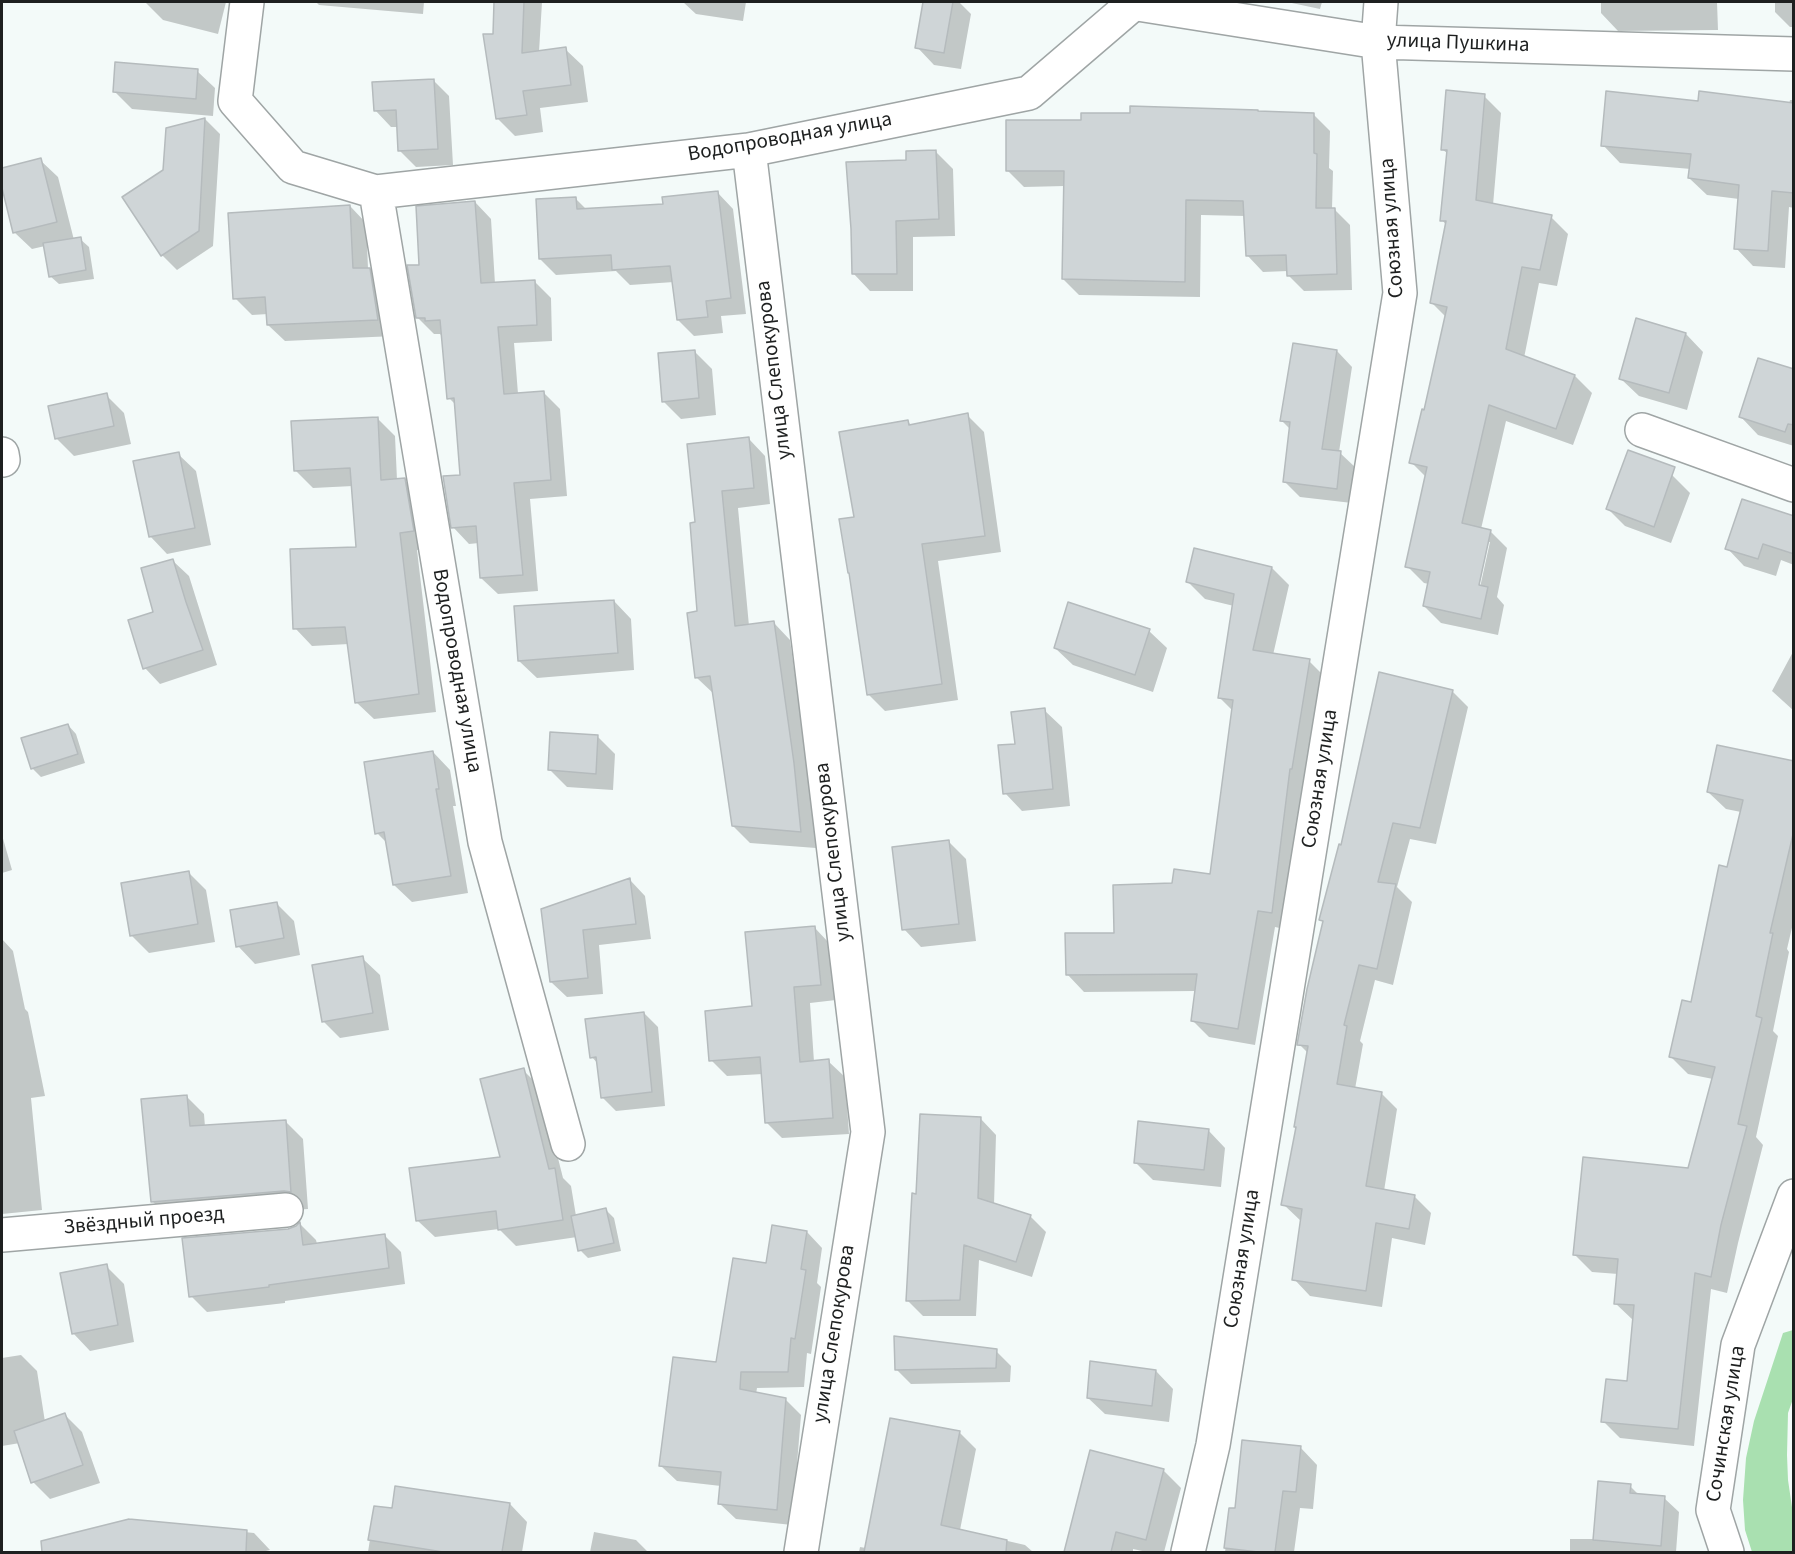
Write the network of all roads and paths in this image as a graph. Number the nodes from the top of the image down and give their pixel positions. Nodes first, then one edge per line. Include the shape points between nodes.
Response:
1 (247, 2) edge
2 (1129, 2) edge
3 (1381, 2) edge
4 (1378, 42) junction
5 (1794, 54) edge
6 (749, 150) junction
7 (376, 192) junction
8 (1642, 430) dead end
9 (1794, 484) edge
10 (568, 1144) dead end
11 (1794, 1196) edge
12 (286, 1210) dead end
13 (2, 1235) edge
14 (801, 1552) edge
15 (1188, 1552) edge
16 (1727, 1552) edge

1 - 7 street, Водопроводная улица via 235,101 293,167
2 - 4 street, улица Пушкина
2 - 6 street, Водопроводная улица via 1029,93
3 - 4 street, Союзная улица
4 - 5 street, улица Пушкина
4 - 15 street, Союзная улица via 1400,293 1213,1445
6 - 7 street, Водопроводная улица
6 - 14 street, улица Слепокурова via 868,1132
7 - 10 street, Водопроводная улица via 485,842
8 - 9 street
11 - 16 street, Сочинская улица via 1738,1345 1713,1510
12 - 13 street, Звёздный проезд

